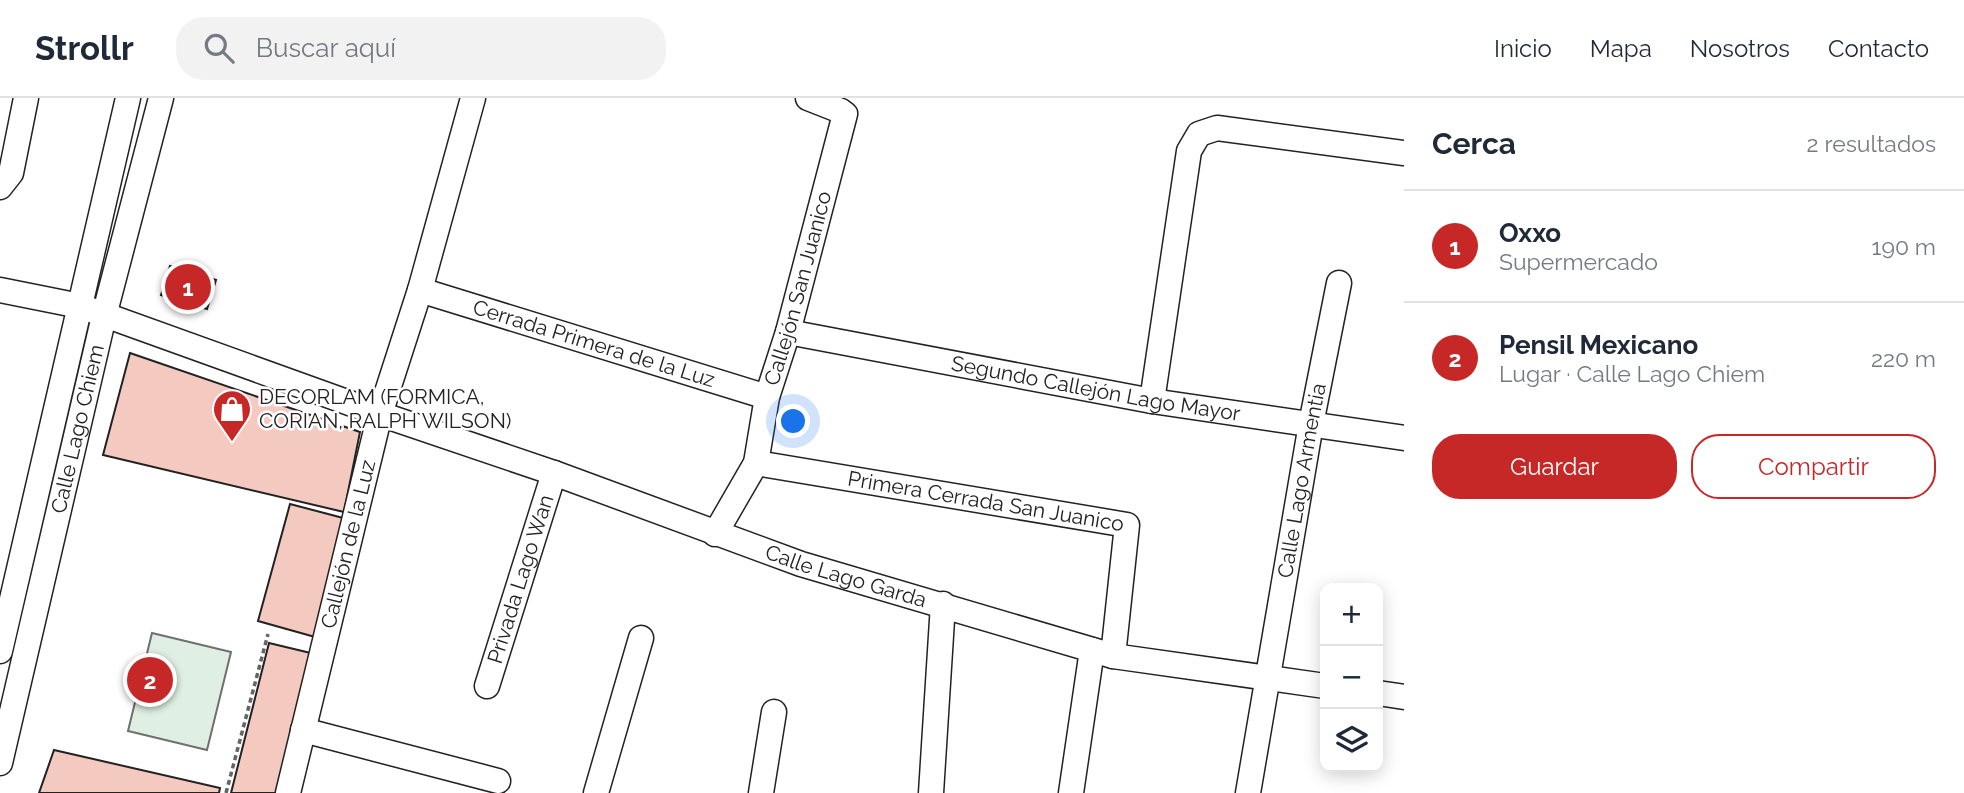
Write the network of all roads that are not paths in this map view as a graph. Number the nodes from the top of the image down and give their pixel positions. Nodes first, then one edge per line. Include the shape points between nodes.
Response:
1 (26, 98) edge
2 (128, 98) edge
3 (161, 98) edge
4 (473, 98) edge
5 (808, 98) edge
6 (1404, 153) edge
7 (0, 187) edge
8 (1339, 283) dead end
9 (0, 290) edge
10 (421, 290) junction
11 (80, 306) junction
12 (104, 316) junction
13 (788, 332) junction
14 (767, 397) junction
15 (1152, 401) junction
16 (380, 414) junction
17 (1311, 424) junction
18 (1404, 438) edge
19 (756, 463) junction
20 (554, 473) junction
21 (715, 534) junction
22 (943, 604) junction
23 (641, 638) dead end
24 (0, 651) edge
25 (1103, 653) junction
26 (1266, 678) junction
27 (1320, 685) edge
28 (487, 686) dead end
29 (1383, 694) edge
30 (1404, 697) edge
31 (774, 712) dead end
32 (303, 730) junction
33 (0, 763) edge
34 (498, 781) dead end
35 (288, 793) edge
36 (596, 793) edge
37 (761, 793) edge
38 (930, 793) edge
39 (1071, 793) edge
40 (1248, 793) edge

1 - 7 street via 11,173
2 - 11 street, Calle Lago Chiem
3 - 12 street, Calle Lago Chiem
4 - 10 street, Callejón de la Luz
5 - 13 street, Callejón San Juanico via 845,114
6 - 15 street via 1217,128 1199,134 1189,151
8 - 17 street, Calle Lago Armentia
9 - 11 street, Calle Lago Garda
10 - 14 street, Cerrada Primera de la Luz
10 - 16 street, Callejón de la Luz
11 - 12 street, Calle Lago Garda
11 - 24 street, Calle Lago Chiem
12 - 16 street, Calle Lago Garda
12 - 33 street, Calle Lago Chiem
13 - 14 street, Callejón San Juanico
13 - 15 street, Segundo Callejón Lago Mayor
14 - 19 street, Callejón San Juanico
15 - 17 street, Segundo Callejón Lago Mayor
16 - 20 street, Calle Lago Garda
16 - 32 street, Callejón de la Luz
17 - 18 street, Segundo Callejón Lago Mayor
17 - 26 street, Calle Lago Armentia
19 - 21 street, Callejón San Juanico
19 - 25 street, Primera Cerrada San Juanico via 1127,525
20 - 21 street, Calle Lago Garda
20 - 28 street, Privada Lago Wan
21 - 22 street, Calle Lago Garda via 800,564
22 - 25 street, Calle Lago Garda
22 - 38 street
23 - 36 street
25 - 26 street, Calle Lago Garda
25 - 39 street
26 - 27 street, Calle Lago Garda
26 - 40 street, Calle Lago Armentia
29 - 30 street
31 - 37 street
32 - 34 street
32 - 35 street, Callejón de la Luz

